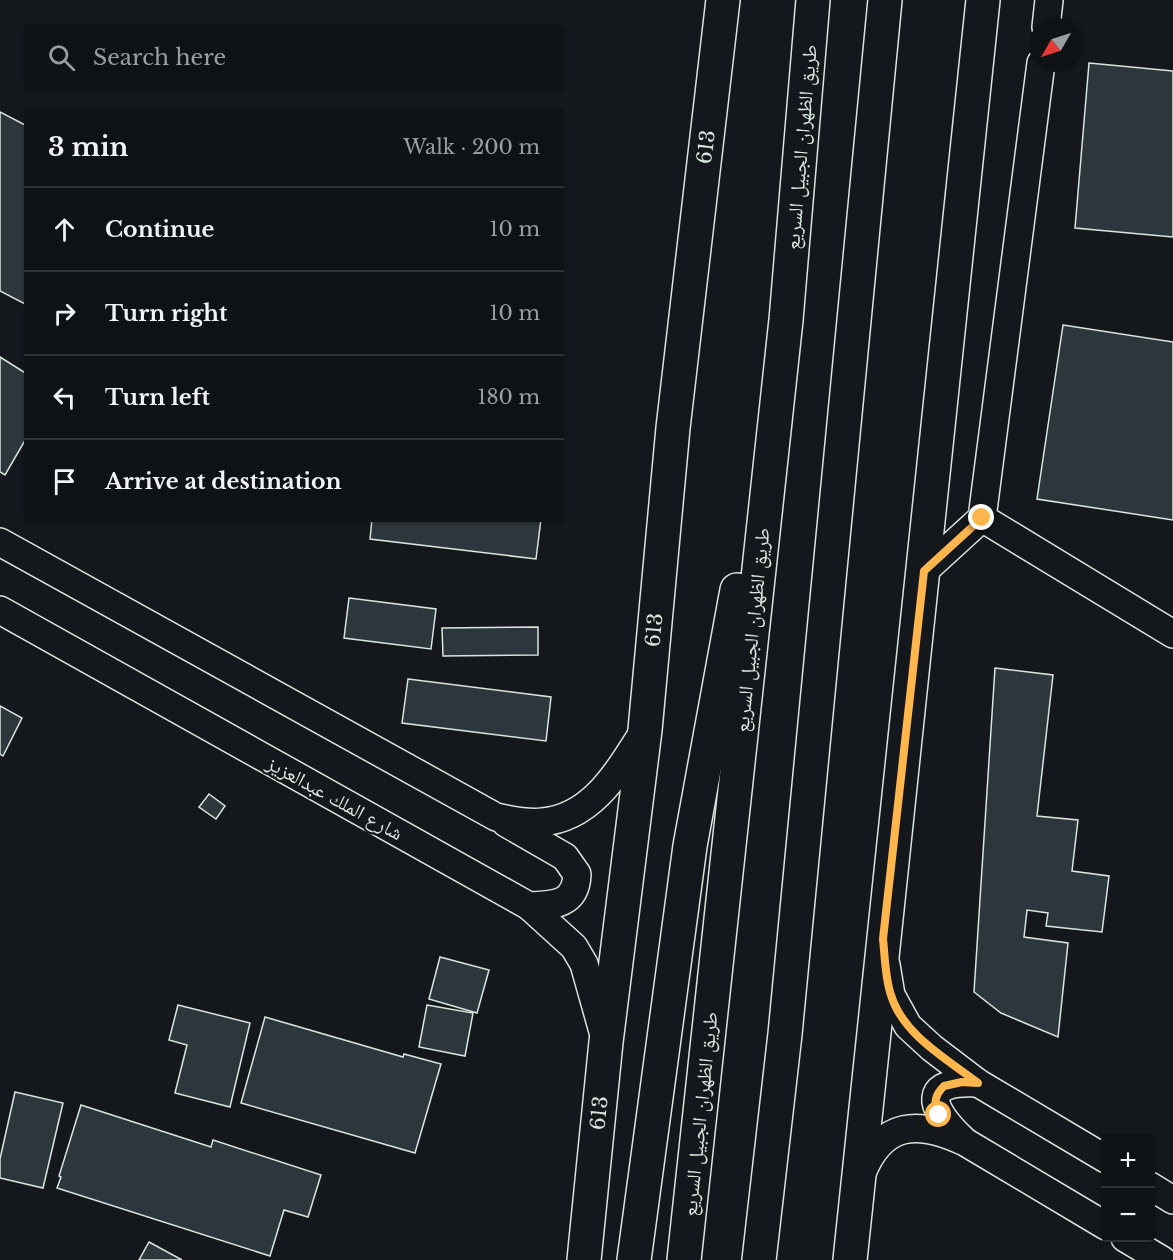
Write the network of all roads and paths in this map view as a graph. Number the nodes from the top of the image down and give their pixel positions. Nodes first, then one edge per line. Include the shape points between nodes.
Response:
1 (723, 0) edge
2 (813, 0) edge
3 (885, 0) edge
4 (983, 0) edge
5 (1050, 0) edge
6 (1047, 18) edge
7 (1040, 72) edge
8 (786, 320) junction
9 (982, 518) junction
10 (0, 542) edge
11 (924, 571) junction
12 (0, 610) edge
13 (1173, 634) edge
14 (645, 730) junction
15 (496, 817) junction
16 (529, 906) junction
17 (883, 939) junction
18 (606, 1042) junction
19 (978, 1083) junction
20 (965, 1142) junction
21 (1101, 1156) edge
22 (857, 1185) junction
23 (1153, 1188) edge
24 (1173, 1200) edge
25 (1101, 1223) edge
26 (1132, 1242) edge
27 (584, 1260) edge
28 (634, 1260) edge
29 (684, 1260) edge
30 (759, 1260) edge
31 (850, 1260) edge
32 (1162, 1260) edge

1 - 14 main road, 613 via 673,428
2 - 8 main road, طريق الظهران الجبيل السريع
3 - 30 main road via 786,1023
4 - 11 main road
5 - 6 street
7 - 9 street
8 - 28 main road via 690,846
8 - 29 main road, طريق الظهران الجبيل السريع
9 - 11 street
9 - 13 street
10 - 15 street
11 - 17 main road
12 - 16 street, شارع الملك عبدالعزيز
14 - 15 street via 616,774 580,810 541,823
14 - 18 main road, 613
15 - 16 street via 565,857 577,874 574,893 567,900 555,905
16 - 18 street, شارع الملك عبدالعزيز via 574,947 584,964
17 - 19 street via 891,996 908,1026
17 - 22 main road
18 - 27 main road, 613
19 - 20 street via 953,1083 939,1091 935,1099 944,1122
19 - 21 street
20 - 22 street via 941,1130 899,1131 881,1139 870,1153
20 - 25 street
22 - 31 main road
23 - 24 street
26 - 32 street

